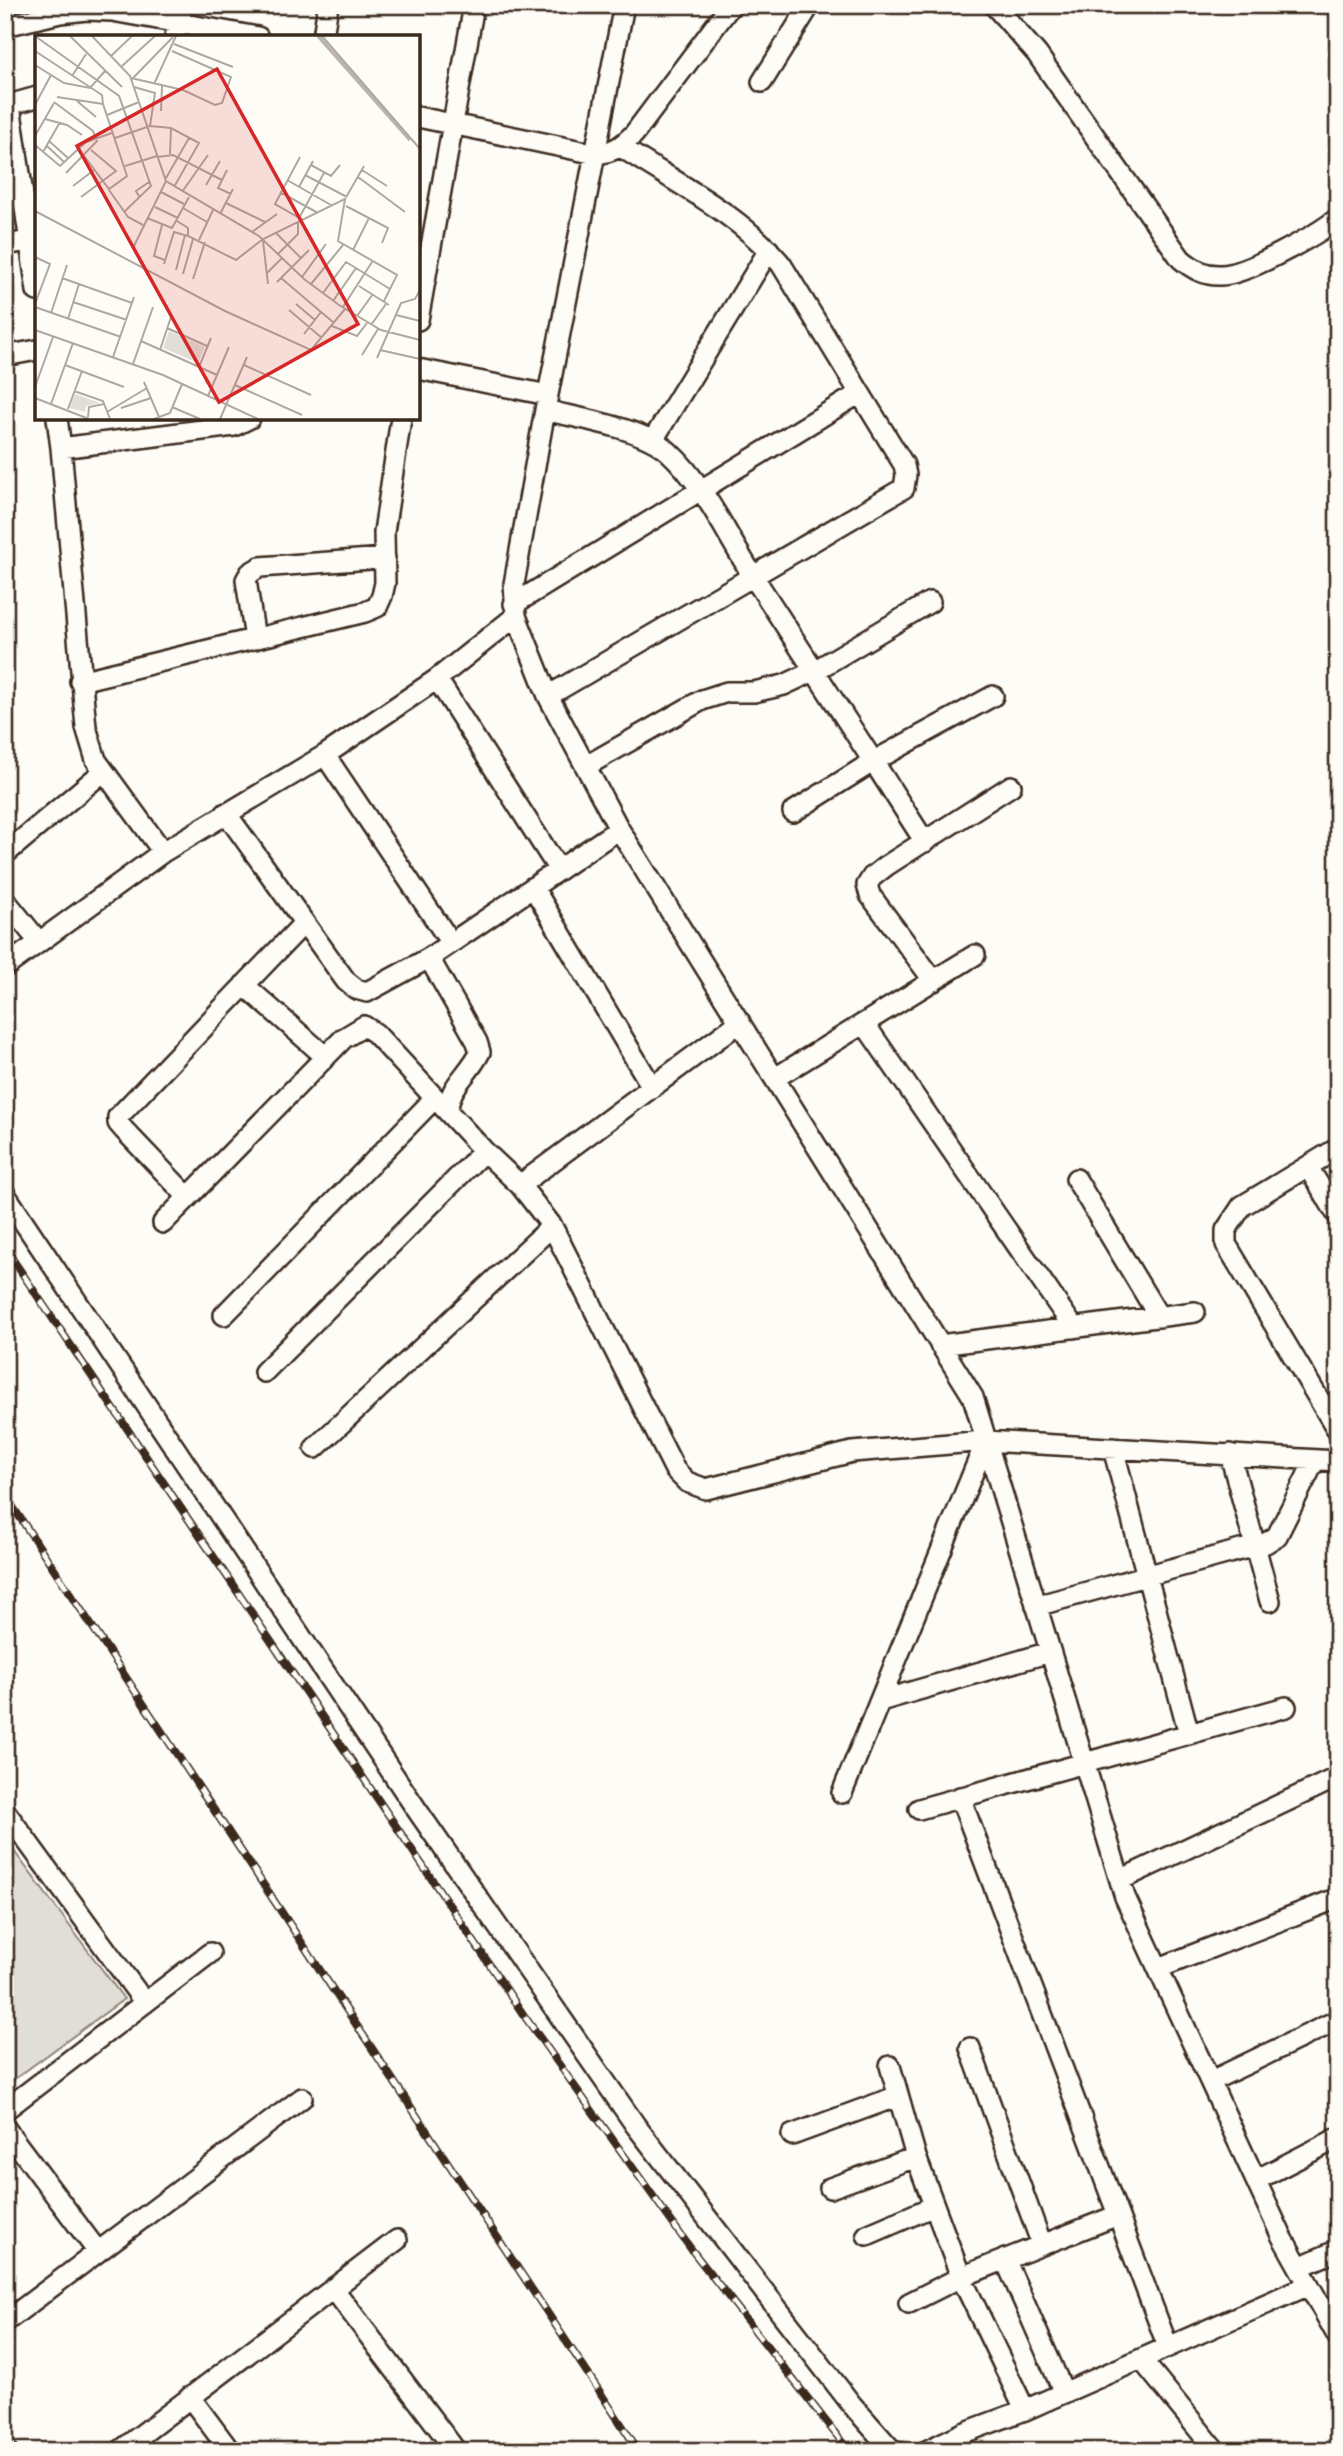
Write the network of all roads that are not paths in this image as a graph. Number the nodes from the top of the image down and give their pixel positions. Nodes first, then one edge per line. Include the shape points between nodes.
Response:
1 (328, 5) edge
2 (474, 5) edge
3 (624, 5) edge
4 (731, 5) edge
5 (810, 5) edge
6 (994, 5) edge
7 (179, 21) edge
8 (5, 26) edge
9 (248, 35) edge
10 (323, 35) edge
11 (762, 82) dead end
12 (35, 98) edge
13 (8, 105) edge
14 (420, 117) edge
15 (453, 123) junction
16 (621, 147) junction
17 (596, 154) junction
18 (1338, 218) edge
19 (29, 241) junction
20 (5, 245) edge
21 (769, 250) junction
22 (35, 278) edge
23 (420, 309) edge
24 (35, 351) edge
25 (5, 356) edge
26 (420, 370) edge
27 (860, 393) junction
28 (546, 403) junction
29 (57, 420) edge
30 (246, 420) edge
31 (401, 420) edge
32 (653, 440) junction
33 (61, 448) junction
34 (700, 490) junction
35 (384, 558) junction
36 (754, 578) junction
37 (930, 602) dead end
38 (515, 610) junction
39 (255, 639) junction
40 (816, 670) junction
41 (437, 680) junction
42 (80, 681) junction
43 (548, 696) junction
44 (993, 696) dead end
45 (326, 755) junction
46 (874, 761) junction
47 (586, 766) junction
48 (104, 771) junction
49 (1011, 786) dead end
50 (793, 812) dead end
51 (226, 814) junction
52 (619, 829) junction
53 (925, 842) junction
54 (163, 852) junction
55 (5, 853) edge
56 (559, 870) junction
57 (533, 887) junction
58 (5, 900) edge
59 (304, 923) junction
60 (39, 942) junction
61 (452, 943) junction
62 (975, 955) dead end
63 (429, 958) junction
64 (5, 967) edge
65 (934, 981) junction
66 (244, 985) junction
67 (740, 1022) junction
68 (864, 1023) junction
69 (326, 1057) junction
70 (775, 1078) junction
71 (652, 1087) junction
72 (441, 1105) junction
73 (1338, 1149) edge
74 (484, 1151) junction
75 (1308, 1167) junction
76 (1076, 1179) dead end
77 (520, 1185) junction
78 (5, 1194) edge
79 (188, 1197) junction
80 (1338, 1216) edge
81 (163, 1223) dead end
82 (552, 1226) junction
83 (1195, 1312) dead end
84 (224, 1315) dead end
85 (1159, 1317) junction
86 (1074, 1328) junction
87 (940, 1345) junction
88 (264, 1372) dead end
89 (1338, 1431) edge
90 (986, 1440) junction
91 (315, 1448) dead end
92 (1113, 1448) junction
93 (1230, 1454) junction
94 (1315, 1460) junction
95 (1338, 1461) edge
96 (1256, 1546) junction
97 (1147, 1576) junction
98 (1270, 1601) dead end
99 (1037, 1606) junction
100 (1050, 1652) junction
101 (880, 1701) junction
102 (1286, 1707) dead end
103 (1189, 1734) junction
104 (1084, 1762) junction
105 (1338, 1777) edge
106 (842, 1793) dead end
107 (960, 1797) junction
108 (919, 1809) dead end
109 (5, 1811) edge
110 (1120, 1880) junction
111 (1338, 1898) edge
112 (210, 1953) dead end
113 (1159, 1968) junction
114 (145, 2003) junction
115 (1338, 2020) edge
116 (970, 2048) dead end
117 (890, 2066) dead end
118 (1211, 2081) junction
119 (898, 2096) junction
120 (302, 2098) dead end
121 (5, 2110) edge
122 (5, 2128) edge
123 (792, 2135) dead end
124 (1338, 2138) edge
125 (916, 2157) junction
126 (1256, 2180) junction
127 (830, 2188) dead end
128 (934, 2206) junction
129 (1118, 2215) junction
130 (867, 2235) dead end
131 (397, 2240) dead end
132 (1042, 2245) junction
133 (1338, 2250) edge
134 (98, 2252) junction
135 (1005, 2259) junction
136 (1299, 2267) junction
137 (961, 2277) junction
138 (1309, 2285) junction
139 (334, 2288) junction
140 (909, 2303) dead end
141 (5, 2322) edge
142 (1338, 2337) edge
143 (1168, 2347) junction
144 (1141, 2359) junction
145 (1064, 2393) junction
146 (190, 2397) junction
147 (1024, 2410) junction
148 (1209, 2449) edge
149 (120, 2451) edge
150 (230, 2451) edge
151 (456, 2451) edge
152 (897, 2451) edge
153 (926, 2451) edge

1 - 10 street
2 - 15 street
3 - 17 street
4 - 16 street
5 - 11 street
6 - 18 street via 1037,54 1190,267 1205,274 1239,271 1313,236
7 - 8 street via 87,10
7 - 9 street
12 - 13 street
13 - 19 street
14 - 15 street
15 - 17 street
15 - 23 street
16 - 17 street
16 - 21 street via 739,223
17 - 28 street
19 - 20 street
19 - 22 street
21 - 27 street
21 - 32 street
24 - 25 street
26 - 28 street
27 - 34 street
27 - 36 street via 904,465 904,488
28 - 32 street
28 - 38 street via 514,584
29 - 33 street
30 - 33 street via 234,426
31 - 35 street
32 - 34 street via 670,452
33 - 42 street
34 - 36 street
34 - 38 street
35 - 39 street via 385,583 377,607
35 - 39 street via 260,567 250,573 246,580
36 - 40 street
36 - 43 street
37 - 40 street
38 - 41 street
38 - 43 street
39 - 42 street
40 - 46 street
40 - 47 street via 769,690 727,692 702,700
41 - 45 street
41 - 56 street
42 - 48 street via 86,727
43 - 47 street
44 - 46 street
45 - 51 street
45 - 61 street
46 - 50 street
46 - 53 street
47 - 52 street
48 - 54 street
48 - 55 street
49 - 53 street
51 - 54 street
51 - 59 street
52 - 56 street
52 - 67 street
53 - 65 street via 867,885
54 - 60 street
56 - 57 street
57 - 61 street
57 - 71 street
58 - 60 street
59 - 63 street via 356,989 367,992
59 - 66 street
60 - 64 street
61 - 63 street
62 - 65 street
63 - 72 street via 480,1052
65 - 68 street
66 - 69 street
66 - 79 street via 118,1117 118,1124
67 - 70 street
67 - 71 street
68 - 70 street
68 - 86 street
69 - 72 street via 364,1026 376,1033
69 - 79 street
70 - 87 street
71 - 77 street
72 - 74 street
72 - 84 street
73 - 75 street
74 - 77 street
74 - 88 street
75 - 80 street
75 - 89 street via 1242,1206 1226,1230 1226,1244
76 - 85 street
77 - 82 street
78 - 152 street via 417,1810 636,2126 852,2405
79 - 81 street
82 - 90 street via 675,1470 687,1482 706,1489 852,1452
82 - 91 street
83 - 85 street
85 - 86 street
86 - 87 street
87 - 90 street via 973,1397
90 - 92 street
90 - 99 street
90 - 101 street
92 - 93 street
92 - 97 street
93 - 94 street
93 - 96 street
94 - 95 street
94 - 96 street via 1277,1536
96 - 97 street
96 - 98 street
97 - 99 street
97 - 103 street
99 - 100 street
100 - 101 street
100 - 104 street
101 - 106 street
102 - 103 street
103 - 104 street
104 - 107 street
104 - 110 street
105 - 110 street
107 - 108 street
107 - 129 street
109 - 114 street
110 - 113 street
111 - 113 street
112 - 114 street
113 - 118 street
114 - 121 street
115 - 118 street
116 - 132 street
117 - 119 street
118 - 126 street
119 - 123 street
119 - 125 street
120 - 134 street
122 - 134 street
124 - 126 street
125 - 127 street
125 - 128 street
126 - 136 street
128 - 130 street
128 - 137 street
129 - 132 street
129 - 143 street
131 - 139 street
132 - 135 street
133 - 136 street
134 - 141 street
135 - 137 street
135 - 145 street
136 - 138 street
137 - 140 street
137 - 147 street
138 - 142 street
138 - 143 street
139 - 146 street
139 - 151 street
143 - 144 street
144 - 145 street
144 - 148 street
145 - 147 street
146 - 149 street
146 - 150 street
147 - 153 street

